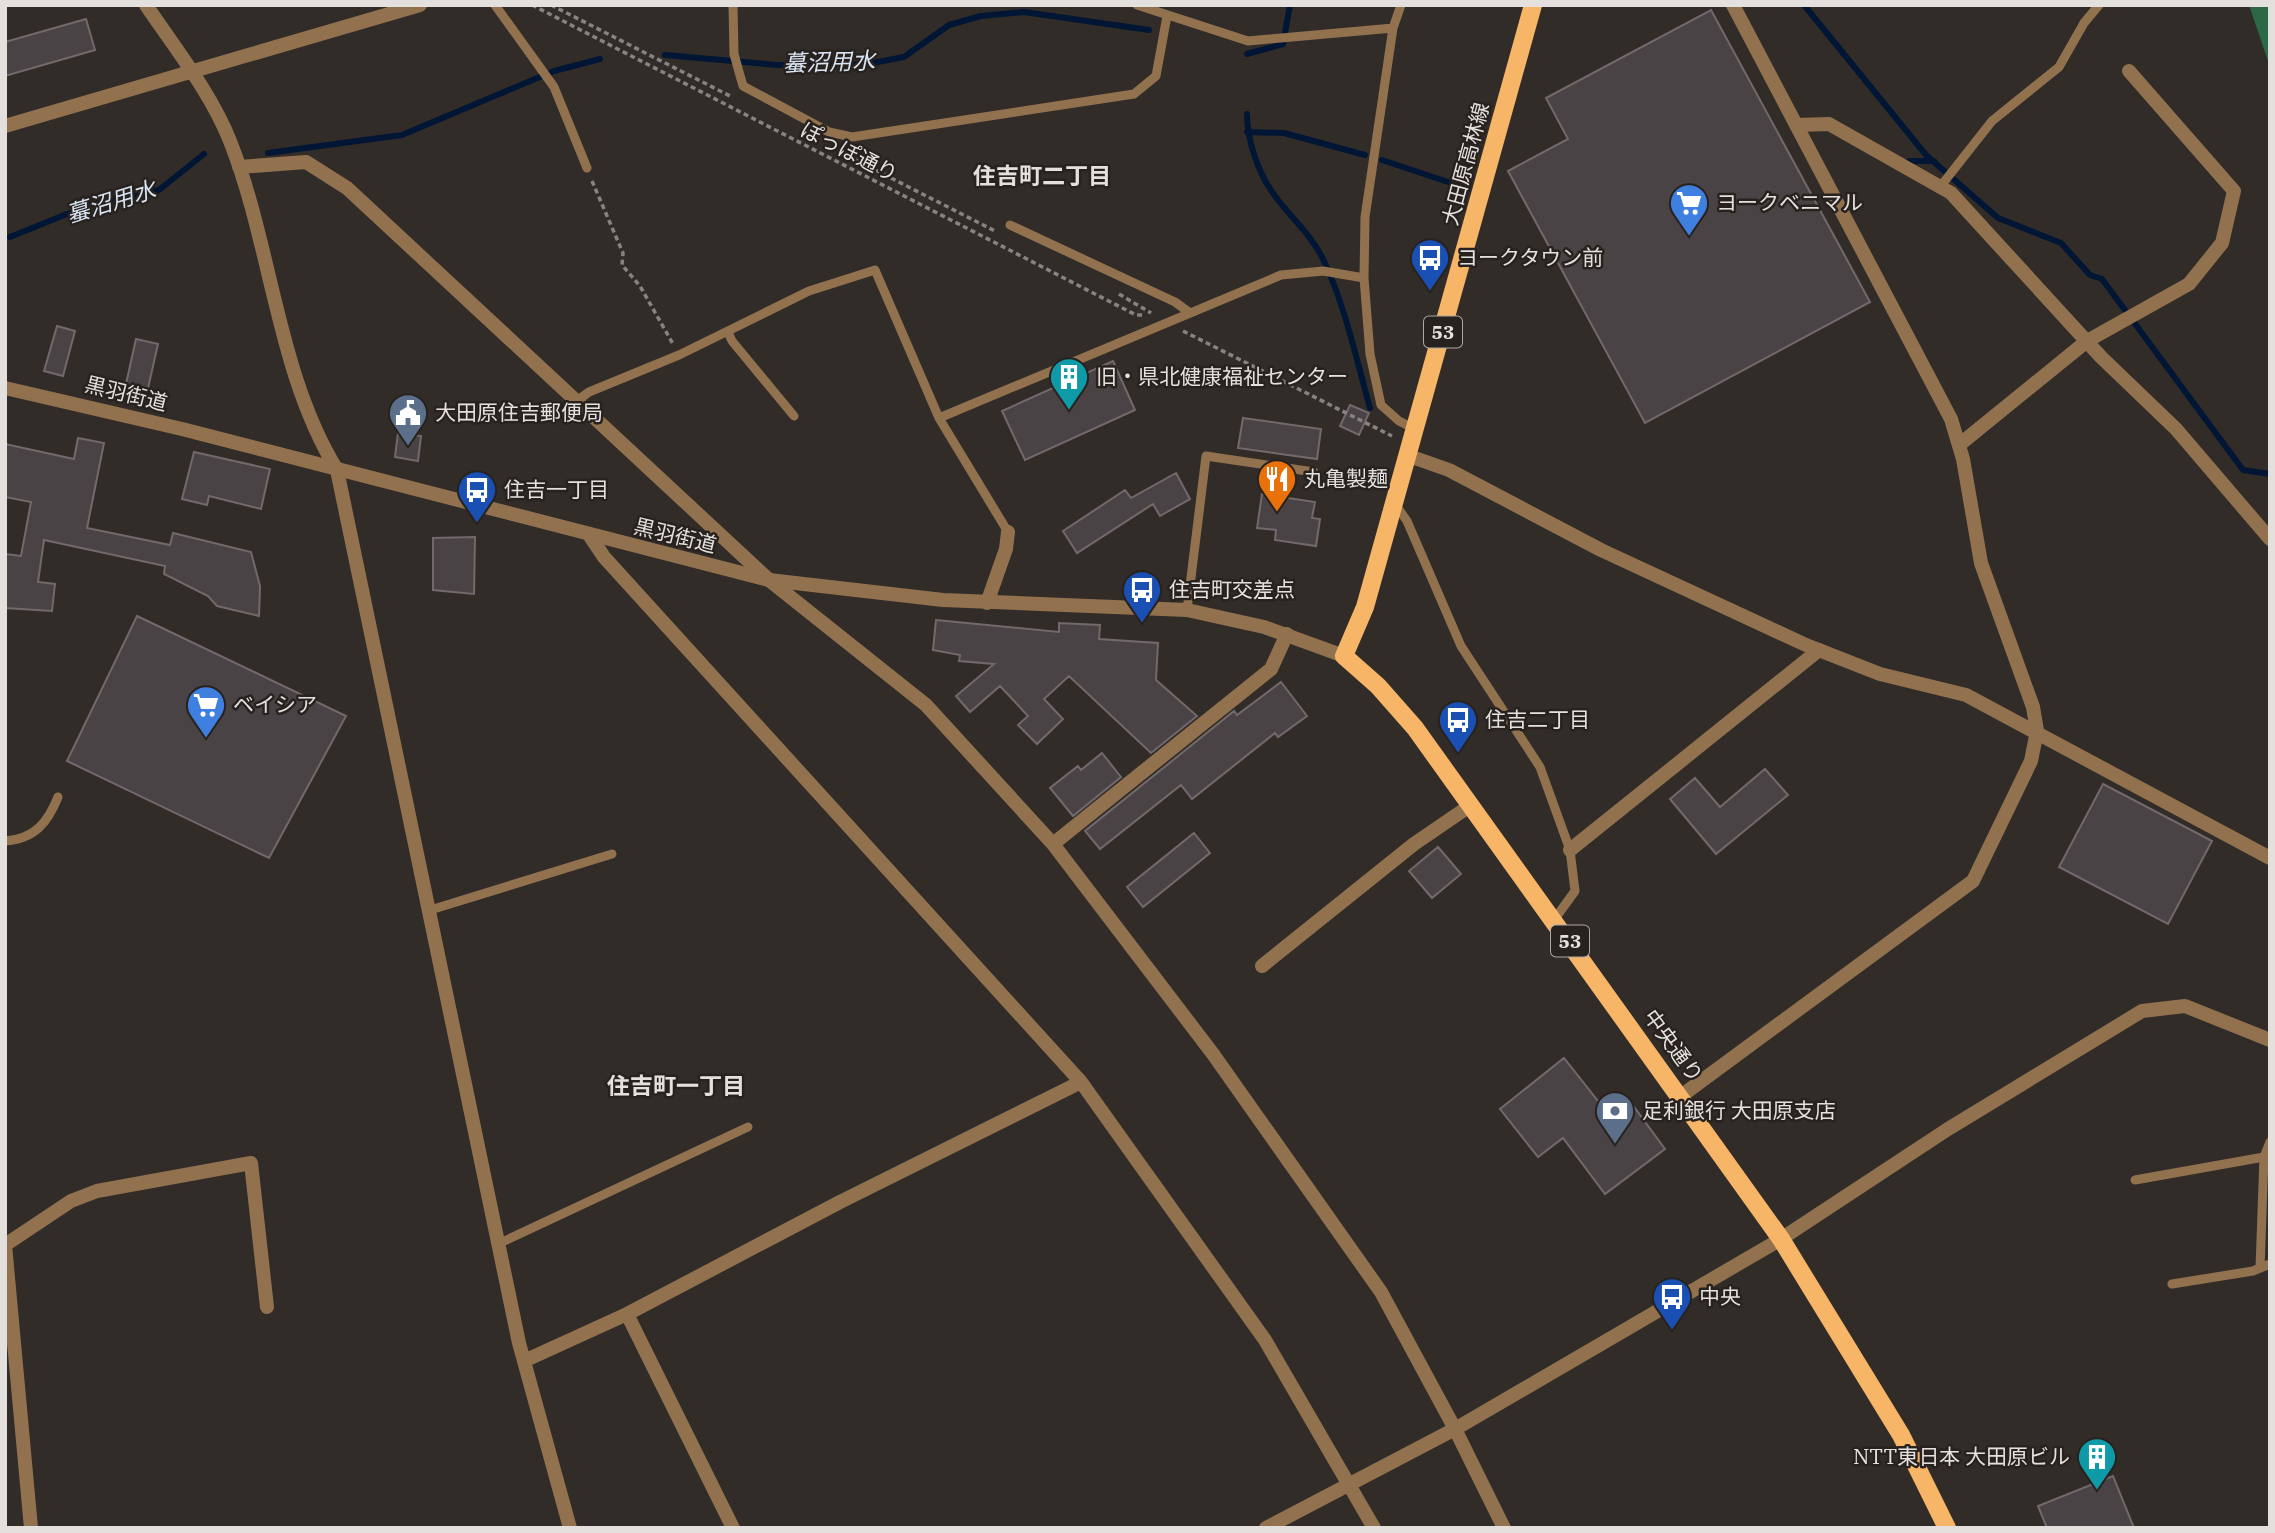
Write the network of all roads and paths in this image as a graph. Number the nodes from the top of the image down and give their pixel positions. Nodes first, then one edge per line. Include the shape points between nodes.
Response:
1 (146, 5) edge
2 (420, 5) edge
3 (495, 5) edge
4 (531, 5) edge
5 (551, 5) edge
6 (733, 5) edge
7 (1136, 5) edge
8 (1401, 5) edge
9 (1533, 5) edge
10 (1733, 5) edge
11 (2099, 5) edge
12 (1167, 16) junction
13 (1393, 28) junction
14 (191, 71) junction
15 (2129, 71) dead end
16 (734, 98) dead end
17 (1797, 125) junction
18 (5, 126) edge
19 (832, 148) dead end
20 (239, 167) junction
21 (587, 168) joint
22 (1940, 187) junction
23 (1010, 225) dead end
24 (1004, 235) dead end
25 (1364, 278) junction
26 (1115, 293) dead end
27 (1190, 313) junction
28 (1180, 330) dead end
29 (728, 332) junction
30 (2087, 341) junction
31 (679, 355) junction
32 (5, 388) edge
33 (578, 400) junction
34 (794, 416) dead end
35 (939, 418) junction
36 (1416, 429) junction
37 (1395, 438) dead end
38 (1959, 445) junction
39 (1409, 456) junction
40 (337, 470) junction
41 (1314, 472) dead end
42 (1395, 503) junction
43 (1008, 533) joint
44 (590, 536) junction
45 (2270, 540) edge
46 (769, 580) junction
47 (988, 603) junction
48 (1187, 610) junction
49 (1287, 634) junction
50 (1819, 650) junction
51 (1344, 656) junction
52 (2037, 731) junction
53 (58, 797) dead end
54 (1471, 805) junction
55 (5, 841) edge
56 (1053, 844) junction
57 (1570, 850) junction
58 (612, 854) dead end
59 (2270, 858) edge
60 (427, 911) junction
61 (1554, 920) junction
62 (1262, 966) dead end
63 (2270, 1040) edge
64 (1081, 1082) junction
65 (1681, 1096) junction
66 (748, 1127) dead end
67 (2270, 1142) edge
68 (2264, 1157) junction
69 (2135, 1180) dead end
70 (1781, 1239) junction
71 (498, 1244) junction
72 (5, 1245) edge
73 (2270, 1264) edge
74 (2260, 1268) junction
75 (2172, 1284) dead end
76 (267, 1307) dead end
77 (627, 1314) junction
78 (524, 1361) junction
79 (1455, 1429) junction
80 (1350, 1485) junction
81 (31, 1528) edge
82 (569, 1528) edge
83 (733, 1528) edge
84 (1266, 1528) edge
85 (1374, 1528) edge
86 (1504, 1528) edge
87 (1947, 1528) edge

1 - 14 street
2 - 14 street
3 - 21 lane via 554,87
4 - 26 path, ぽっぽ通り via 1136,315 1156,317
5 - 16 path
6 - 12 lane via 734,54 743,86 829,132 852,137 1135,94 1156,76
7 - 12 lane
8 - 13 lane
9 - 36 main road, 大田原高林線 / 53
10 - 17 street
11 - 22 lane via 2059,67 1992,121
12 - 13 lane via 1248,41
13 - 25 lane via 1365,217
14 - 18 street
14 - 20 street via 229,139
15 - 30 street via 2234,191 2222,243 2189,284
17 - 22 street via 1829,124
17 - 38 street via 1951,419
19 - 24 path
20 - 33 street via 306,162 347,188
20 - 40 street via 308,416
21 - 31 path via 623,253 622,265 640,286
22 - 30 street via 2003,247
23 - 27 lane
25 - 27 lane via 1323,271 1281,275
25 - 36 lane via 1370,354 1381,405
27 - 35 lane
28 - 37 path
29 - 31 lane
29 - 34 lane
29 - 35 lane via 809,291 875,270
30 - 38 street
30 - 45 street via 2176,429
31 - 33 lane
32 - 40 street, 黒羽街道
33 - 46 street
35 - 43 lane
36 - 39 main road, 大田原高林線 / 53
38 - 52 street via 1981,563 2033,707
39 - 42 main road, 大田原高林線 / 53
39 - 50 street via 1449,470 1601,550
40 - 44 street, 黒羽街道
40 - 60 street
41 - 48 lane via 1206,456
42 - 51 main road, 大田原高林線 / 53 via 1363,614
42 - 57 lane via 1461,646 1540,767
43 - 47 street
44 - 46 street, 黒羽街道
44 - 64 street via 604,557
46 - 47 street, 黒羽街道
46 - 56 street via 926,705
47 - 48 street, 黒羽街道
48 - 49 street, 黒羽街道
49 - 51 street, 黒羽街道
49 - 56 street via 1271,669
50 - 52 street via 1880,674 1966,695
50 - 57 street
51 - 54 main road, 中央通り / 53 via 1415,728
52 - 59 street
52 - 65 street via 2031,761 1973,881
53 - 55 lane via 48,820 36,832
54 - 61 main road, 中央通り / 53
54 - 62 street via 1414,844
56 - 79 street via 1213,1054 1381,1292
57 - 61 lane via 1575,891
58 - 60 lane
60 - 71 street
61 - 65 main road, 中央通り / 53
63 - 70 street via 2185,1006 2142,1011 1948,1129
64 - 77 street
64 - 80 street via 1265,1340
65 - 70 main road, 中央通り / 53
66 - 71 lane
67 - 68 lane
68 - 69 lane
68 - 74 lane
70 - 79 street
70 - 87 main road, 中央通り / 53 via 1901,1435
71 - 78 street
72 - 76 street via 71,1201 97,1191 251,1163
72 - 81 street
73 - 74 lane
74 - 75 lane
77 - 78 street
77 - 83 street
78 - 82 street
79 - 80 street
79 - 86 street
80 - 84 street
80 - 85 street

